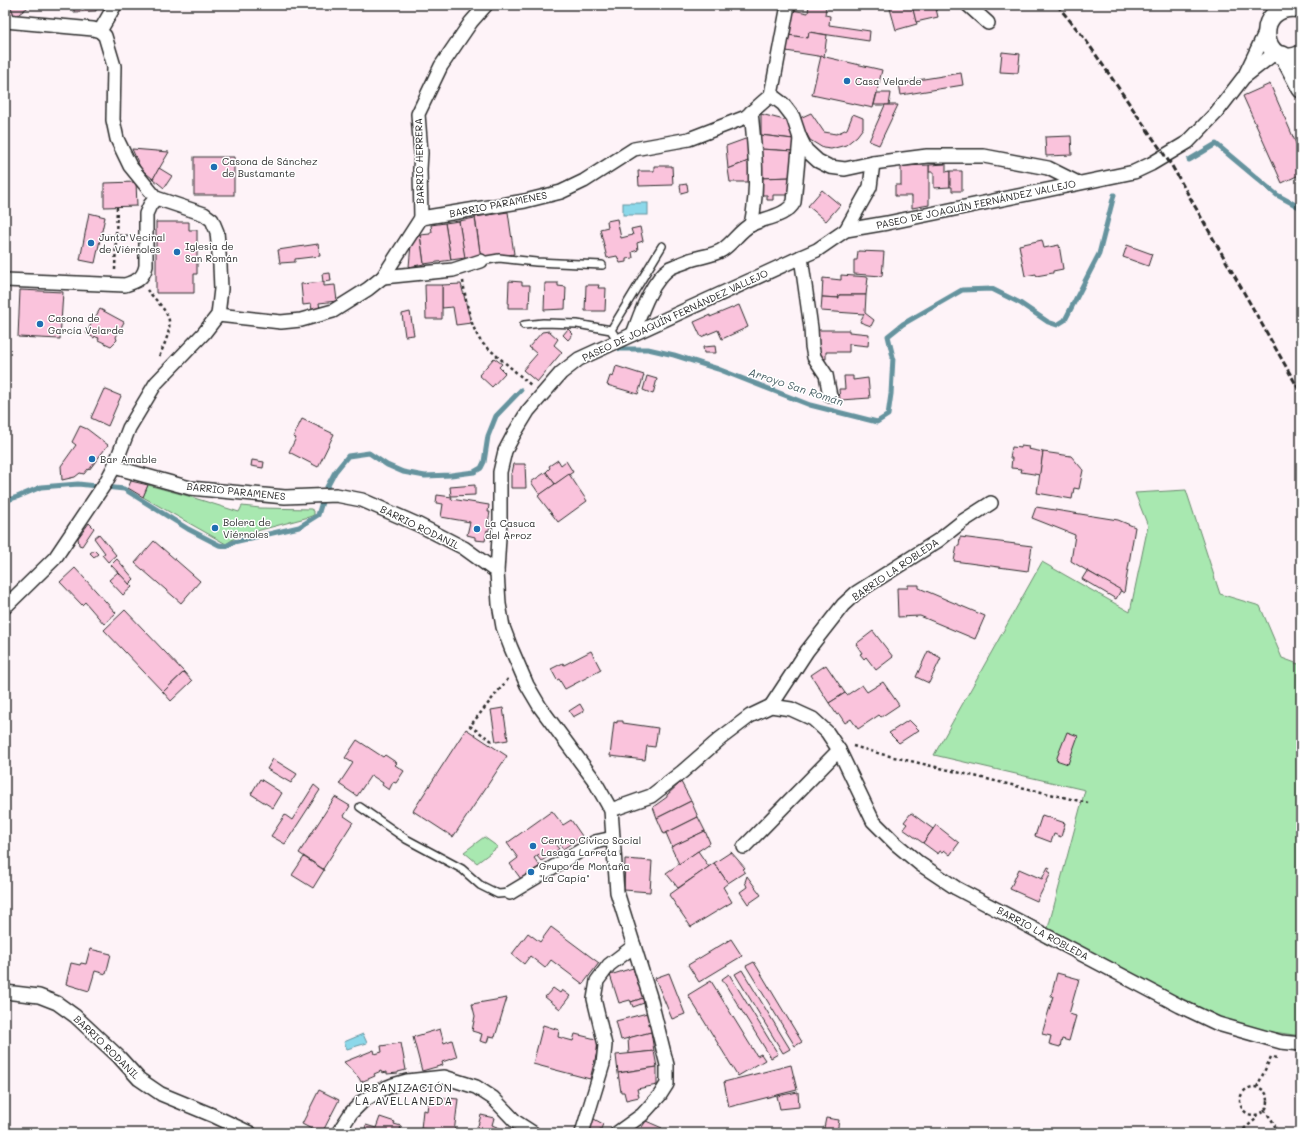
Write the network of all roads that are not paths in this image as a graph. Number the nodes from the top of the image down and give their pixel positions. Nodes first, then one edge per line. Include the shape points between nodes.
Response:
1 (115, 5) edge
2 (486, 5) edge
3 (788, 5) edge
4 (968, 5) edge
5 (1295, 7) edge
6 (1266, 19) edge
7 (5, 21) edge
8 (988, 23) dead end
9 (100, 31) junction
10 (1280, 53) junction
11 (1301, 54) edge
12 (1243, 78) junction
13 (1301, 89) edge
14 (770, 95) junction
15 (751, 112) junction
16 (800, 138) junction
17 (873, 163) junction
18 (1078, 183) junction
19 (156, 198) junction
20 (421, 218) junction
21 (751, 225) junction
22 (846, 230) junction
23 (662, 246) dead end
24 (801, 257) junction
25 (481, 261) joint
26 (602, 265) dead end
27 (383, 277) junction
28 (5, 280) edge
29 (218, 315) junction
30 (524, 325) dead end
31 (633, 334) junction
32 (615, 335) junction
33 (830, 396) dead end
34 (114, 467) junction
35 (336, 495) joint
36 (991, 504) dead end
37 (497, 572) junction
38 (5, 607) edge
39 (771, 706) junction
40 (845, 748) junction
41 (360, 806) dead end
42 (611, 810) junction
43 (613, 838) junction
44 (744, 847) dead end
45 (510, 893) joint
46 (634, 946) junction
47 (5, 992) edge
48 (1301, 1044) edge
49 (250, 1133) edge
50 (338, 1133) edge
51 (532, 1133) edge
52 (582, 1133) edge
53 (617, 1133) edge

1 - 9 street
2 - 20 street, BARRIO HERRERA via 441,66 418,114
3 - 14 street
4 - 8 street
5 - 6 street via 1285,7
6 - 10 street via 1267,39
6 - 12 street, PASEO DE JOAQUÍN FERNÁNDEZ VALLEJO
7 - 9 street
9 - 19 street via 105,36 114,66 113,120 117,139 130,166
10 - 11 street via 1290,56
10 - 12 street, PASEO DE JOAQUÍN FERNÁNDEZ VALLEJO
10 - 13 street
12 - 18 street, PASEO DE JOAQUÍN FERNÁNDEZ VALLEJO via 1216,113 1188,142 1134,172
14 - 15 street
14 - 16 street via 783,104 793,117
15 - 20 street, BARRIO PARAMENES via 746,117 689,139 634,150 561,192 525,201
15 - 21 street via 756,171 755,207
16 - 17 street via 806,150 818,161 830,167 845,170
16 - 21 street via 792,206
17 - 18 street via 927,156 984,156 1048,168
17 - 22 street via 870,187
18 - 22 street, PASEO DE JOAQUÍN FERNÁNDEZ VALLEJO
19 - 28 street via 146,214 146,266 139,280 125,285 115,285
19 - 29 street via 204,214 212,220 217,232 220,271
20 - 27 street
21 - 31 street via 721,251 670,268 662,275 644,305
22 - 24 street, PASEO DE JOAQUÍN FERNÁNDEZ VALLEJO via 817,250
23 - 32 lane
24 - 31 street, PASEO DE JOAQUÍN FERNÁNDEZ VALLEJO
24 - 33 street via 814,357 826,375
25 - 26 lane via 499,258
25 - 27 street via 453,270
27 - 29 street via 333,311 301,320 281,322
29 - 34 street via 156,383 129,428
30 - 32 lane via 577,324
31 - 32 street, PASEO DE JOAQUÍN FERNÁNDEZ VALLEJO
32 - 37 street, PASEO DE JOAQUÍN FERNÁNDEZ VALLEJO via 561,374 528,411 514,434 500,472
34 - 35 street, BARRIO PARAMENES via 190,488 284,497
34 - 38 street via 55,558
35 - 37 street, BARRIO RODANIL via 362,500 419,524 464,548
36 - 39 street, BARRIO LA ROBLEDA via 856,593 843,605 807,651
37 - 42 street, PASEO DE JOAQUÍN FERNÁNDEZ VALLEJO via 499,604 504,627 527,685 540,707 594,780
39 - 40 street, BARRIO LA ROBLEDA via 791,709 813,719
39 - 42 street via 750,716 651,796
40 - 44 street
40 - 48 street, BARRIO LA ROBLEDA via 873,821 920,864 956,888 1218,1024 1281,1042
41 - 45 lane via 406,839 462,869 480,885 498,894
42 - 43 street, PASEO DE JOAQUÍN FERNÁNDEZ VALLEJO
43 - 45 street via 595,842
43 - 46 street, PASEO DE JOAQUÍN FERNÁNDEZ VALLEJO via 617,892
46 - 52 street via 609,965 597,981 594,999 605,1045 603,1064
46 - 53 street, PASEO DE JOAQUÍN FERNÁNDEZ VALLEJO via 650,996 668,1076 667,1084 660,1095 642,1115
47 - 49 street, BARRIO RODANIL via 40,996 57,1003 114,1052 139,1079 161,1094
50 - 51 street via 363,1101 380,1090 407,1081 444,1078 476,1087 493,1098 516,1122

